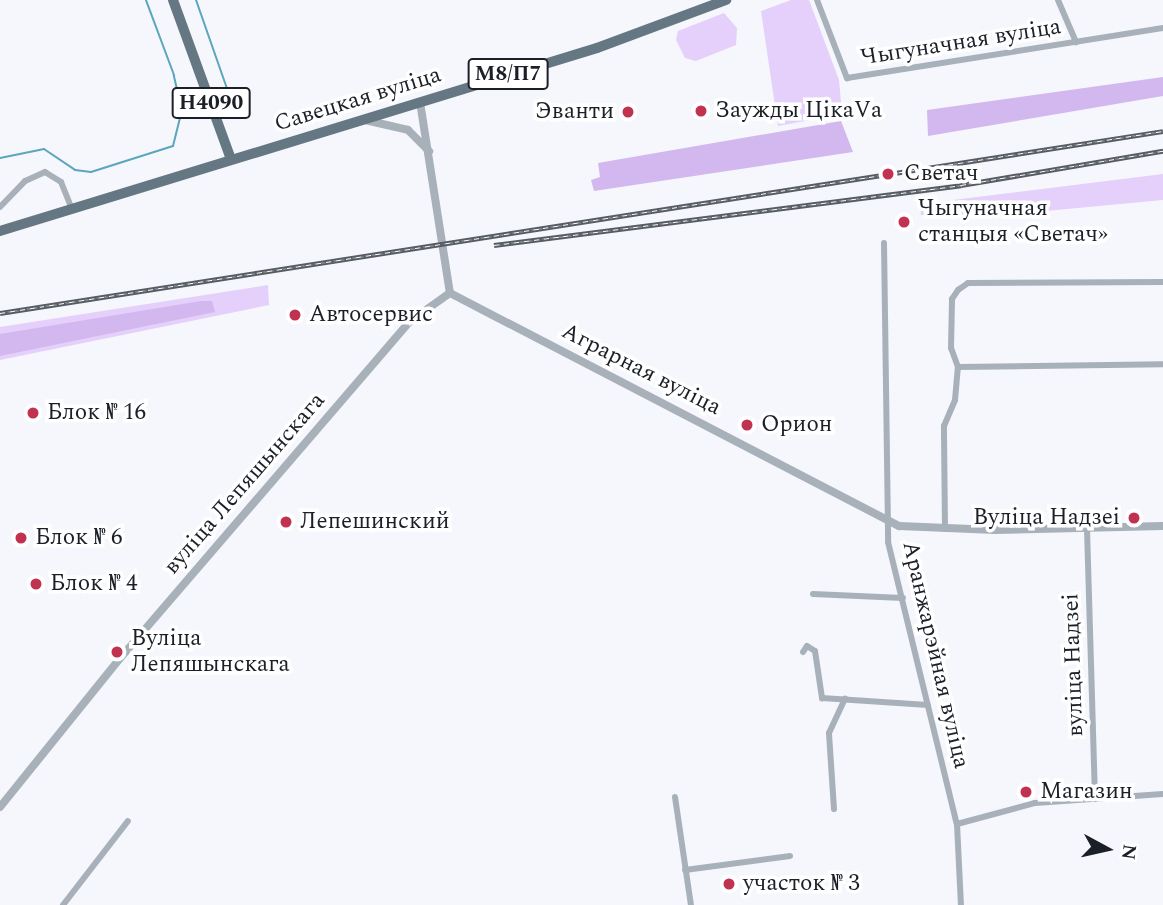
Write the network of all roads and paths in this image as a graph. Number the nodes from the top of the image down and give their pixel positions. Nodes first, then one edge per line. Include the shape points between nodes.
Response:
1 (173, 0) edge
2 (726, 0) edge
3 (817, 0) edge
4 (1058, 0) edge
5 (1163, 28) edge
6 (1076, 42) junction
7 (420, 102) junction
8 (362, 120) junction
9 (431, 154) junction
10 (231, 159) junction
11 (0, 207) edge
12 (72, 209) junction
13 (0, 232) edge
14 (884, 243) dead end
15 (1163, 282) edge
16 (450, 293) junction
17 (1163, 364) edge
18 (958, 367) junction
19 (888, 523) junction
20 (1163, 526) edge
21 (945, 529) junction
22 (1087, 529) junction
23 (813, 594) dead end
24 (903, 598) junction
25 (803, 652) dead end
26 (845, 698) junction
27 (928, 705) junction
28 (1163, 794) edge
29 (675, 797) dead end
30 (1095, 799) junction
31 (0, 807) edge
32 (834, 809) dead end
33 (128, 821) dead end
34 (957, 824) junction
35 (790, 856) dead end
36 (685, 870) junction
37 (63, 905) edge
38 (691, 905) edge
39 (961, 905) edge

1 - 10 main road, Н4090
2 - 7 main road, Савецкая вуліца / М8/П7 via 597,48
3 - 6 street, Чыгуначная вуліца via 847,78
4 - 6 street
5 - 6 street, Чыгуначная вуліца
7 - 8 main road, Савецкая вуліца / М8/П7
7 - 9 street
8 - 9 street via 408,130
8 - 10 main road, Савецкая вуліца / М8/П7
9 - 16 street
10 - 12 main road, Савецкая вуліца / М8/П7
11 - 12 street via 25,181 45,172 61,182
12 - 13 main road, Савецкая вуліца / М8/П7
14 - 19 street, Аранжарэйная вуліца
15 - 18 street via 968,283 952,299 951,348
16 - 19 street, Аграрная вуліца
16 - 31 street, вуліца Лепяшынскага via 410,323 122,656
17 - 18 street
18 - 21 street via 955,400 944,426
19 - 21 street, Аграрная вуліца
19 - 24 street, Аранжарэйная вуліца
20 - 22 street, Аграрная вуліца
21 - 22 street, Аграрная вуліца
22 - 30 street, вуліца Надзеі
23 - 24 street
24 - 27 street, Аранжарэйная вуліца
25 - 26 street via 807,646 815,651 817,694
26 - 27 street
26 - 32 street via 829,733
27 - 34 street, Аранжарэйная вуліца
28 - 30 street
29 - 36 street
30 - 34 street via 1035,803
33 - 37 street
34 - 39 street, Аранжарэйная вуліца
35 - 36 street
36 - 38 street

